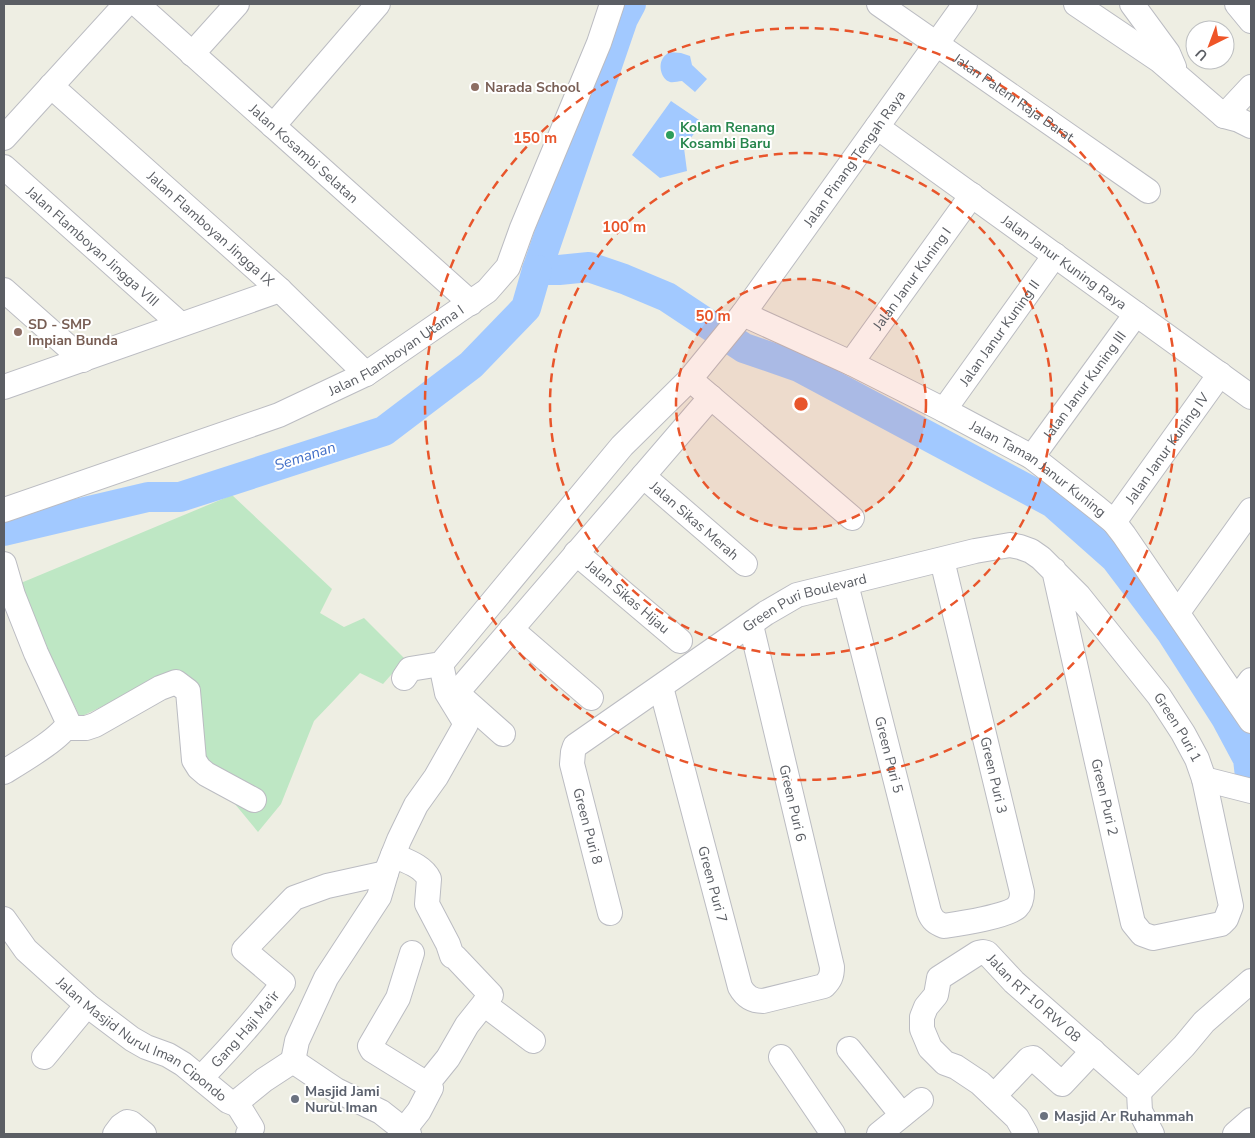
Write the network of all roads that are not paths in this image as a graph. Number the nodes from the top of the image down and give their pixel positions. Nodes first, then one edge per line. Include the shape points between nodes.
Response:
1 (126, 4) edge
2 (137, 4) edge
3 (237, 4) edge
4 (378, 4) edge
5 (612, 4) edge
6 (878, 4) edge
7 (965, 4) edge
8 (1076, 4) edge
9 (1132, 4) edge
10 (1237, 4) edge
11 (1251, 21) edge
12 (936, 43) junction
13 (192, 54) junction
14 (1175, 72) junction
15 (51, 86) junction
16 (1251, 87) edge
17 (1224, 116) junction
18 (273, 126) junction
19 (1251, 126) edge
20 (877, 127) junction
21 (4, 138) edge
22 (4, 167) edge
23 (1148, 191) dead end
24 (972, 196) junction
25 (1055, 255) junction
26 (4, 290) edge
27 (280, 290) junction
28 (471, 303) junction
29 (1136, 314) junction
30 (739, 318) junction
31 (180, 324) junction
32 (83, 360) junction
33 (851, 363) junction
34 (366, 374) junction
35 (1220, 374) junction
36 (690, 380) junction
37 (4, 387) edge
38 (711, 397) junction
39 (1251, 397) edge
40 (944, 410) junction
41 (1032, 457) junction
42 (643, 476) junction
43 (4, 510) edge
44 (1251, 510) edge
45 (852, 518) dead end
46 (1114, 522) junction
47 (576, 553) junction
48 (942, 560) junction
49 (4, 564) edge
50 (745, 564) dead end
51 (1054, 570) junction
52 (846, 584) junction
53 (1178, 612) junction
54 (751, 625) junction
55 (511, 629) junction
56 (680, 641) dead end
57 (441, 664) junction
58 (404, 678) dead end
59 (1251, 680) edge
60 (661, 687) junction
61 (591, 698) dead end
62 (1237, 699) junction
63 (1251, 721) edge
64 (67, 728) junction
65 (503, 734) dead end
66 (580, 742) joint
67 (4, 772) edge
68 (1215, 782) junction
69 (1251, 791) edge
70 (254, 800) dead end
71 (390, 864) junction
72 (610, 913) dead end
73 (4, 919) edge
74 (1226, 919) joint
75 (937, 923) joint
76 (412, 953) dead end
77 (829, 981) joint
78 (1251, 981) edge
79 (484, 1004) junction
80 (88, 1005) junction
81 (533, 1041) dead end
82 (849, 1049) dead end
83 (1093, 1051) junction
84 (44, 1057) dead end
85 (781, 1057) dead end
86 (293, 1061) junction
87 (201, 1078) junction
88 (427, 1084) junction
89 (1138, 1092) junction
90 (994, 1096) junction
91 (920, 1100) dead end
92 (236, 1102) junction
93 (902, 1115) junction
94 (1251, 1120) edge
95 (407, 1132) edge
96 (115, 1134) edge
97 (144, 1134) edge
98 (248, 1134) edge
99 (833, 1134) edge
100 (879, 1134) edge
101 (1026, 1134) edge
102 (1152, 1134) edge
103 (1235, 1134) edge

1 - 15 street
2 - 13 street, Jalan Kosambi Selatan
3 - 13 street
4 - 18 street
5 - 28 street, Jalan Flamboyan Utama I via 508,267 488,291
6 - 12 street, Jalan Palem Raja Barat
7 - 12 street, Jalan Pinang Tengah Raya
8 - 14 street
9 - 14 street via 1168,53
10 - 11 street
12 - 20 street, Jalan Pinang Tengah Raya
12 - 23 street, Jalan Palem Raja Barat
13 - 18 street, Jalan Kosambi Selatan
14 - 17 street
15 - 21 street
15 - 27 street, Jalan Flamboyan Jingga IX
16 - 17 street
17 - 19 street
18 - 28 street, Jalan Kosambi Selatan
20 - 24 street, Jalan Janur Kuning Raya
20 - 30 street, Jalan Pinang Tengah Raya
22 - 31 street, Jalan Flamboyan Jingga VIII
24 - 25 street, Jalan Janur Kuning Raya
24 - 33 street, Jalan Janur Kuning I
25 - 29 street, Jalan Janur Kuning Raya
25 - 40 street, Jalan Janur Kuning II
26 - 32 street
27 - 31 street
27 - 34 street, Jalan Flamboyan Jingga IX
28 - 34 street, Jalan Flamboyan Utama I
29 - 35 street, Jalan Janur Kuning Raya
29 - 41 street, Jalan Janur Kuning III
30 - 33 street, Jalan Taman Janur Kuning
30 - 36 street, Jalan Pinang Tengah Raya
31 - 32 street
32 - 37 street
33 - 40 street, Jalan Taman Janur Kuning
34 - 43 street, Jalan Flamboyan Utama I via 279,415
35 - 39 street, Jalan Janur Kuning Raya
35 - 46 street, Jalan Janur Kuning IV
36 - 38 street
36 - 57 street, Jalan Pinang Tengah Raya via 622,446
38 - 42 street
38 - 45 street
40 - 41 street, Jalan Taman Janur Kuning
41 - 46 street, Jalan Taman Janur Kuning
42 - 47 street
42 - 50 street, Jalan Sikas Merah
44 - 53 street
46 - 53 street, Jalan Taman Janur Kuning
47 - 55 street
47 - 56 street, Jalan Sikas Hijau
48 - 51 street, Green Puri Boulevard via 1010,545 1031,551
48 - 52 street, Green Puri Boulevard
48 - 75 street, Green Puri 3 via 1022,900 1018,907 1005,914 944,926
49 - 64 street via 36,654 66,714
51 - 68 street, Green Puri 1 via 1079,596 1159,696 1197,759
51 - 74 street, Green Puri 2 via 1133,923 1142,934 1153,938 1215,927
52 - 54 street, Green Puri Boulevard via 797,596 781,603
52 - 75 street, Green Puri 5 via 929,912
53 - 62 street, Jalan Taman Janur Kuning
54 - 60 street, Green Puri Boulevard
54 - 77 street, Green Puri 6 via 832,968
55 - 61 street
55 - 65 street via 459,693
57 - 58 street via 410,669
57 - 71 street via 447,693 466,724 416,805
59 - 62 street
60 - 66 street, Green Puri Boulevard
60 - 77 street, Green Puri 7 via 740,987 748,998 755,1001 824,986
62 - 63 street, Jalan Taman Janur Kuning
64 - 67 street
64 - 70 street via 95,726 176,682 188,691 194,760 199,768
66 - 72 street, Green Puri 8 via 572,752 572,764
68 - 69 street
68 - 74 street, Green Puri 1 via 1231,906
71 - 79 street via 418,867 428,876 427,904 452,956 490,994
71 - 86 street via 379,897 326,978 297,1041
71 - 87 street, Gang Haji Ma'ir via 294,898 244,950 283,983 234,1044
73 - 80 street, Jalan Masjid Nurul Iman Cipondo via 26,950
76 - 88 street via 398,998 370,1046
78 - 89 street via 1204,1022
79 - 81 street
79 - 88 street
80 - 84 street
80 - 87 street, Jalan Masjid Nurul Iman Cipondo via 132,1039 168,1055
82 - 93 street
83 - 89 street, Jalan RT 10 RW 08
83 - 90 street via 1062,1084 1033,1058 1029,1059
83 - 90 street, Jalan RT 10 RW 08 via 1020,987 987,953 978,953 942,975 936,995 922,1017 922,1029 930,1048 945,1063 980,1083
85 - 99 street
86 - 92 street, Jalan Masjid Nurul Iman Cipondo
86 - 95 street via 336,1090 381,1112
87 - 92 street, Jalan Masjid Nurul Iman Cipondo via 228,1101
88 - 95 street via 430,1088
89 - 102 street via 1140,1111
90 - 101 street via 1017,1118
91 - 93 street
92 - 98 street via 252,1128
93 - 100 street
94 - 103 street
96 - 97 street via 128,1122

